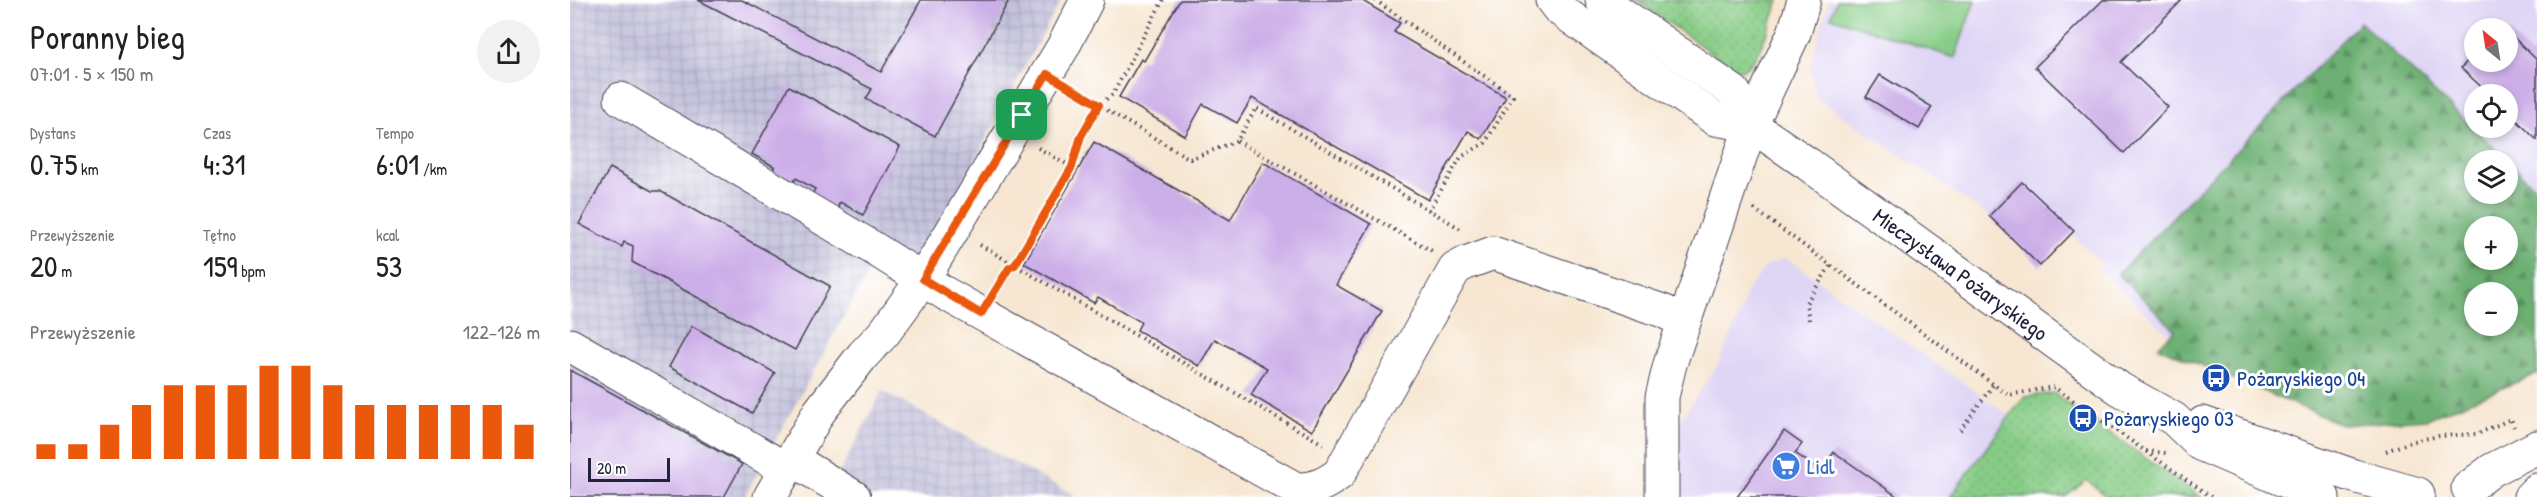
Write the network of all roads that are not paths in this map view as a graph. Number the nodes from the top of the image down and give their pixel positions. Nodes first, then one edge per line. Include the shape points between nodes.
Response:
1 (1087, 0) edge
2 (1552, 0) edge
3 (1602, 0) edge
4 (1804, 0) edge
5 (621, 99) dead end
6 (1751, 125) junction
7 (923, 279) junction
8 (1683, 321) junction
9 (570, 345) edge
10 (2174, 419) junction
11 (2531, 450) edge
12 (789, 464) junction
13 (2537, 490) edge
14 (2474, 493) edge
15 (2416, 495) edge
16 (770, 497) edge
17 (855, 497) edge
18 (1662, 497) edge
19 (2323, 497) edge
20 (2530, 497) edge

1 - 7 street via 1047,74
2 - 6 street, Mieczysława Pożaryskiego via 1558,9 1715,119
3 - 6 street, Mieczysława Pożaryskiego via 1734,92
4 - 6 street via 1794,33
5 - 7 street
6 - 8 street
6 - 10 street, Mieczysława Pożaryskiego via 2120,389
7 - 8 street via 1296,489 1308,490 1339,474 1455,269 1466,263 1493,253
7 - 12 street via 819,412
8 - 18 street via 1662,397
9 - 12 street
10 - 15 street, Mieczysława Pożaryskiego via 2196,421
10 - 19 street, Mieczysława Pożaryskiego via 2200,444
11 - 14 street via 2492,470
12 - 16 street
12 - 17 street
13 - 20 street
14 - 15 street via 2442,484

